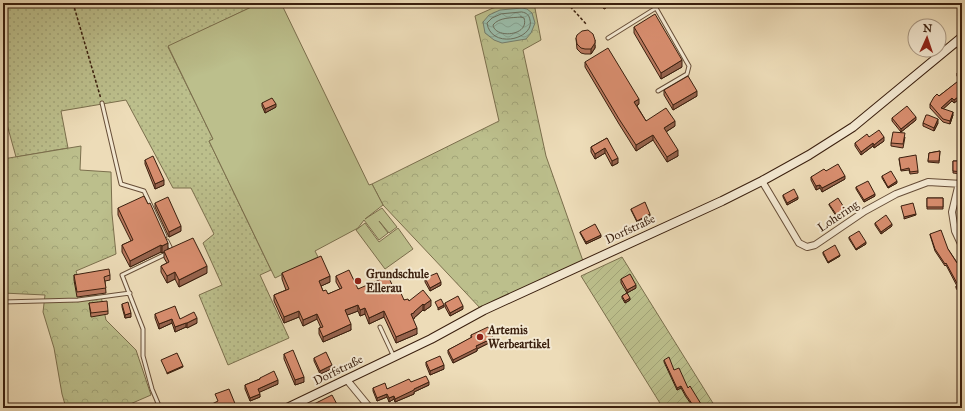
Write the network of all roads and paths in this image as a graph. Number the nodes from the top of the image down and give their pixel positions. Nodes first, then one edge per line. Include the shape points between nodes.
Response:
1 (73, 3) edge
2 (567, 3) edge
3 (587, 25) dead end
4 (608, 38) dead end
5 (960, 43) edge
6 (658, 92) dead end
7 (102, 103) joint
8 (762, 181) junction
9 (960, 184) edge
10 (962, 246) edge
11 (130, 293) junction
12 (3, 302) edge
13 (380, 327) dead end
14 (394, 357) junction
15 (347, 380) junction
16 (160, 408) edge
17 (287, 408) edge
18 (370, 408) edge

1 - 7 path
2 - 3 path
4 - 6 lane via 656,8 689,66 687,74
5 - 8 street, Dorfstraße via 853,126
7 - 11 lane via 121,184 144,190 172,251 122,275
8 - 9 street, Lohering via 799,243 807,247 815,245 865,211 896,194 928,182
8 - 14 street, Dorfstraße via 484,310
9 - 10 street, Lohering via 952,212 955,231
11 - 12 lane via 78,300
11 - 16 lane via 143,329 143,356
13 - 14 lane
14 - 15 street, Dorfstraße
15 - 17 street, Dorfstraße
15 - 18 street

